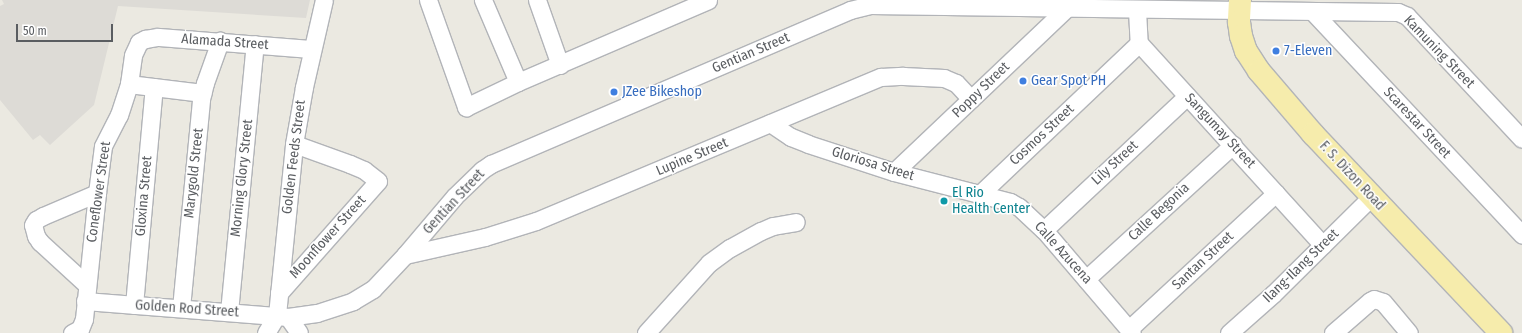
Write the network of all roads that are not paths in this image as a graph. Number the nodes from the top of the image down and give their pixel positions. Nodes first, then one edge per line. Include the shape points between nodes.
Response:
1 (324, 0) edge
2 (428, 0) edge
3 (484, 0) edge
4 (536, 0) edge
5 (708, 0) edge
6 (1239, 5) edge
7 (1067, 8) junction
8 (1137, 10) junction
9 (1312, 11) junction
10 (220, 41) junction
11 (139, 42) joint
12 (255, 44) junction
13 (1139, 44) junction
14 (312, 49) junction
15 (560, 65) junction
16 (518, 82) junction
17 (129, 84) junction
18 (154, 87) junction
19 (202, 93) junction
20 (1187, 96) junction
21 (971, 99) junction
22 (770, 123) junction
23 (1522, 139) edge
24 (294, 144) junction
25 (1233, 145) junction
26 (894, 172) junction
27 (96, 193) junction
28 (1276, 193) junction
29 (980, 194) junction
30 (1371, 197) junction
31 (796, 222) dead end
32 (1044, 230) junction
33 (1522, 235) edge
34 (1323, 245) junction
35 (405, 255) junction
36 (1086, 279) junction
37 (86, 293) junction
38 (279, 293) junction
39 (134, 305) junction
40 (181, 308) junction
41 (229, 312) junction
42 (282, 316) junction
43 (1130, 331) edge
44 (72, 333) edge
45 (266, 333) edge
46 (299, 333) edge
47 (646, 333) edge
48 (1229, 333) edge
49 (1333, 333) edge
50 (1409, 333) edge
51 (1501, 333) edge

1 - 14 street, Golden Feeds Street
2 - 16 street via 466,107
3 - 16 street
4 - 15 street
5 - 15 street
6 - 8 street, Gentian Street
6 - 9 street, Kamuning Street
6 - 30 main road, F. S. Dizon Road via 1241,36 1246,51 1259,71
7 - 8 street, Gentian Street
7 - 21 street, Poppy Street
7 - 35 street, Gentian Street via 879,5 856,8 491,164 460,191
8 - 13 street
9 - 23 street, Kamuning Street via 1404,13
9 - 33 street, Scarestar Street
10 - 11 street, Alamada Street via 158,37
10 - 12 street, Alamada Street
10 - 19 street, Marygold Street
11 - 17 street, Coneflower Street via 133,56
12 - 14 street, Alamada Street
12 - 41 street, Morning Glory Street
13 - 20 street, Sangumay Street
13 - 29 street, Cosmos Street
14 - 24 street, Golden Feeds Street
15 - 16 street
17 - 18 street
17 - 27 street, Coneflower Street via 116,122 103,146
18 - 19 street
18 - 39 street, Gloxina Street
19 - 40 street, Marygold Street
20 - 25 street, Sangumay Street
20 - 32 street, Lily Street
21 - 22 street, Lupine Street via 951,80 934,76 890,76 870,80
21 - 26 street, Poppy Street
22 - 26 street, Gloriosa Street via 791,137 808,144
22 - 35 street, Lupine Street via 536,221 485,237
24 - 38 street, Golden Feeds Street
24 - 38 street, Moonflower Street via 364,170 378,181
25 - 28 street, Sangumay Street
25 - 36 street, Calle Begonia
26 - 29 street, Gloriosa Street
27 - 37 street, Coneflower Street
27 - 37 street via 43,216 33,225 40,242
28 - 34 street, Sangumay Street
28 - 43 street, Santan Street
29 - 32 street, Calle Azucena via 1015,205
30 - 34 street, Ilang-Ilang Street
30 - 51 main road, F. S. Dizon Road
31 - 47 street via 761,231 709,263
32 - 36 street, Calle Azucena
34 - 48 street, Ilang-Ilang Street
35 - 42 street, Gentian Street via 374,289 364,296 337,308 317,313
36 - 43 street, Calle Azucena
37 - 39 street, Golden Rod Street
37 - 44 street, Coneflower Street via 82,324 80,329
38 - 42 street, Golden Feeds Street
39 - 40 street, Golden Rod Street
40 - 41 street, Golden Rod Street
41 - 42 street, Golden Rod Street
42 - 45 street
42 - 46 street
49 - 50 street via 1374,299 1383,302

